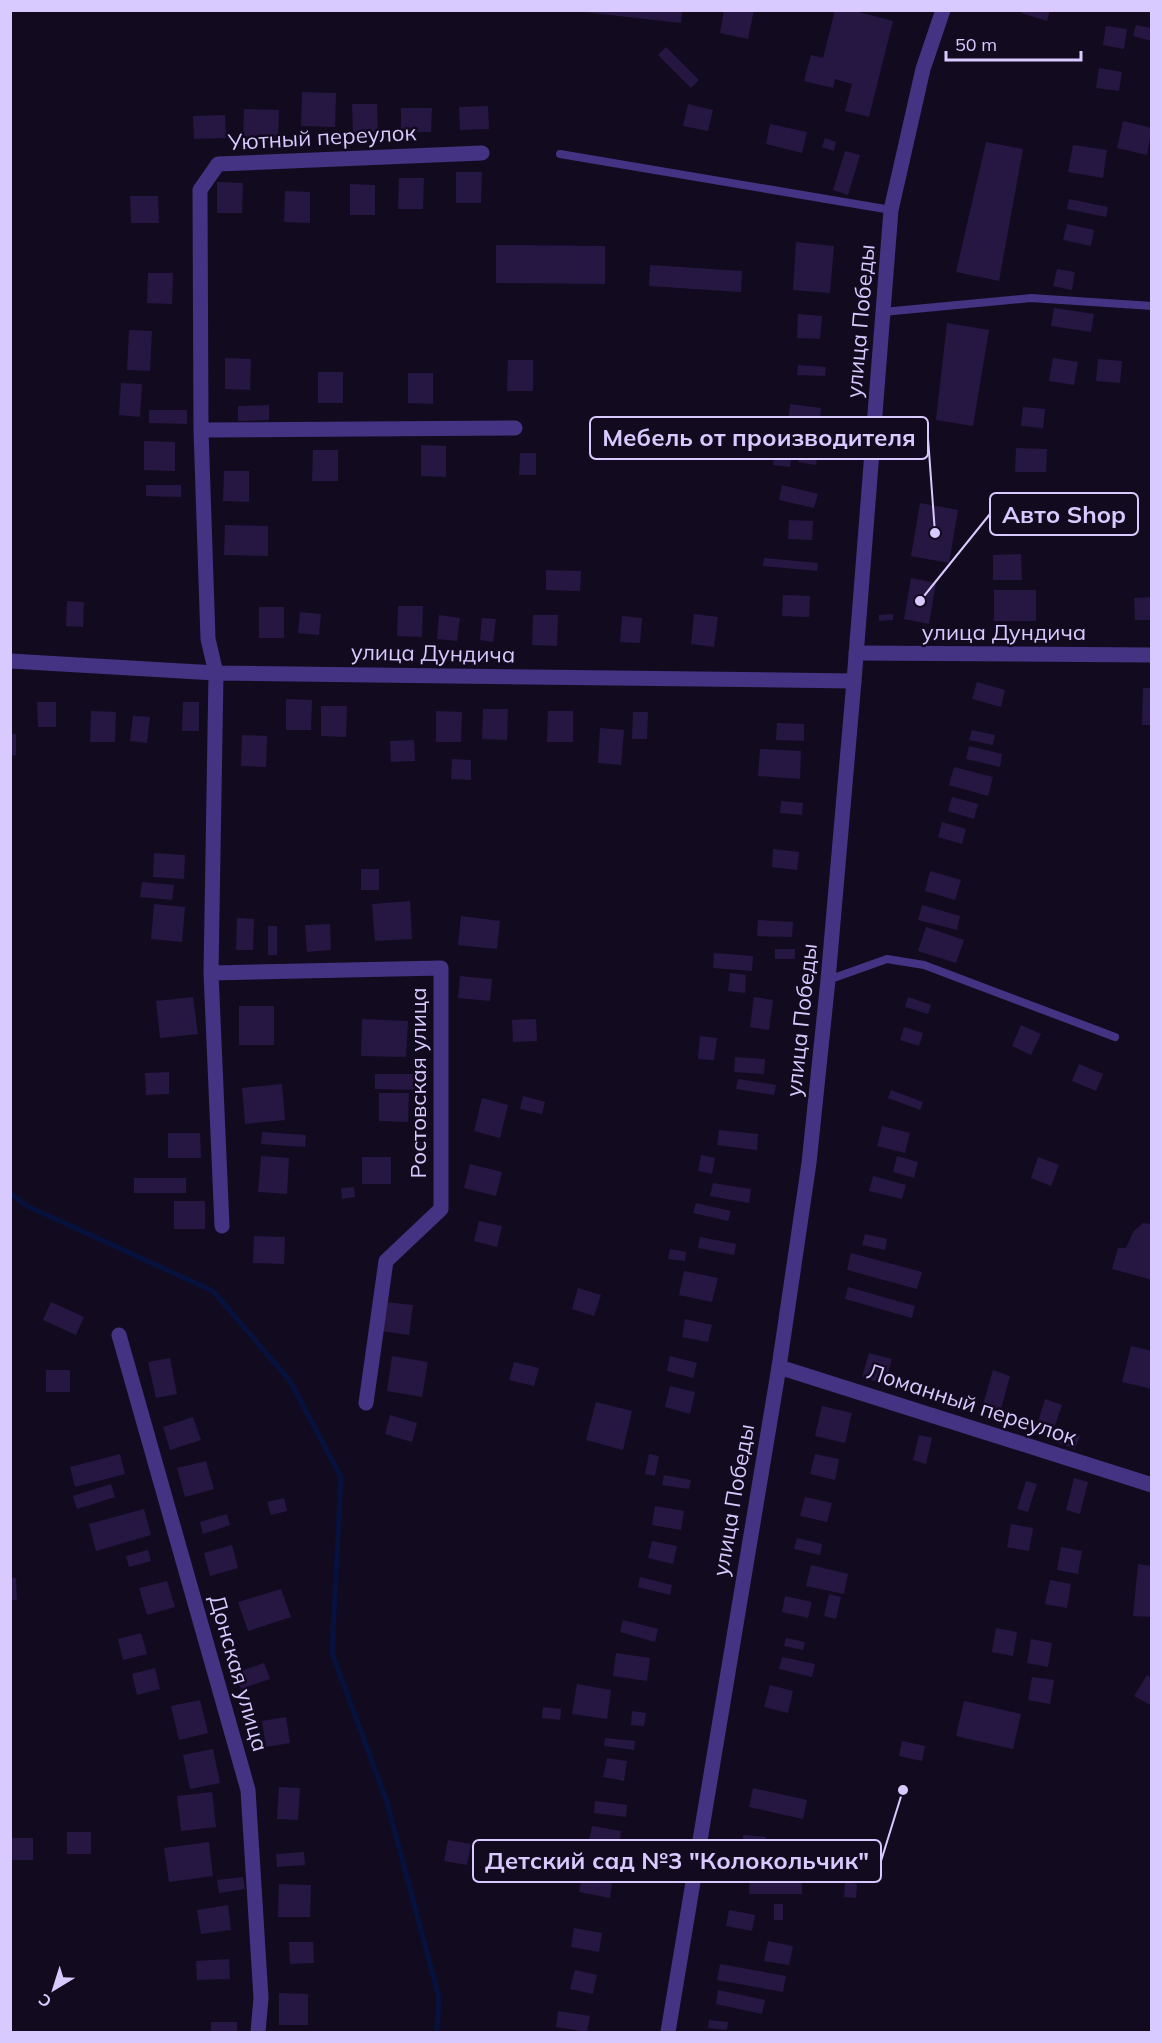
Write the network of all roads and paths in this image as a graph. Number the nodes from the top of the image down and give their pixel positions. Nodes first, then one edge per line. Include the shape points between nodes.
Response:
1 (943, 10) edge
2 (482, 153) dead end
3 (560, 154) dead end
4 (891, 210) junction
5 (1152, 306) edge
6 (883, 312) junction
7 (515, 428) dead end
8 (201, 430) junction
9 (856, 653) junction
10 (1152, 655) edge
11 (10, 661) edge
12 (216, 673) junction
13 (854, 681) junction
14 (211, 973) junction
15 (828, 980) junction
16 (1115, 1037) dead end
17 (222, 1226) dead end
18 (119, 1335) dead end
19 (779, 1367) junction
20 (366, 1403) dead end
21 (1152, 1485) edge
22 (258, 2032) edge
23 (668, 2032) edge

1 - 4 street, улица Победы via 923,69
2 - 8 street, Уютный переулок via 218,164 200,190
3 - 4 lane
4 - 6 street, улица Победы
5 - 6 lane via 1031,298
6 - 9 street, улица Победы
7 - 8 street
8 - 12 street, Уютный переулок via 208,639
9 - 10 street, улица Дундича
9 - 13 street, улица Победы
11 - 12 street, улица Дундича
12 - 13 street, улица Дундича
12 - 14 street
13 - 15 street, улица Победы
14 - 17 street
14 - 20 street, Ростовская улица via 441,968 441,1209 386,1261
15 - 16 lane via 887,960 924,965
15 - 19 street, улица Победы via 809,1163
18 - 22 street, Донская улица via 248,1790 261,1998
19 - 21 street, Ломанный переулок
19 - 23 street, улица Победы

